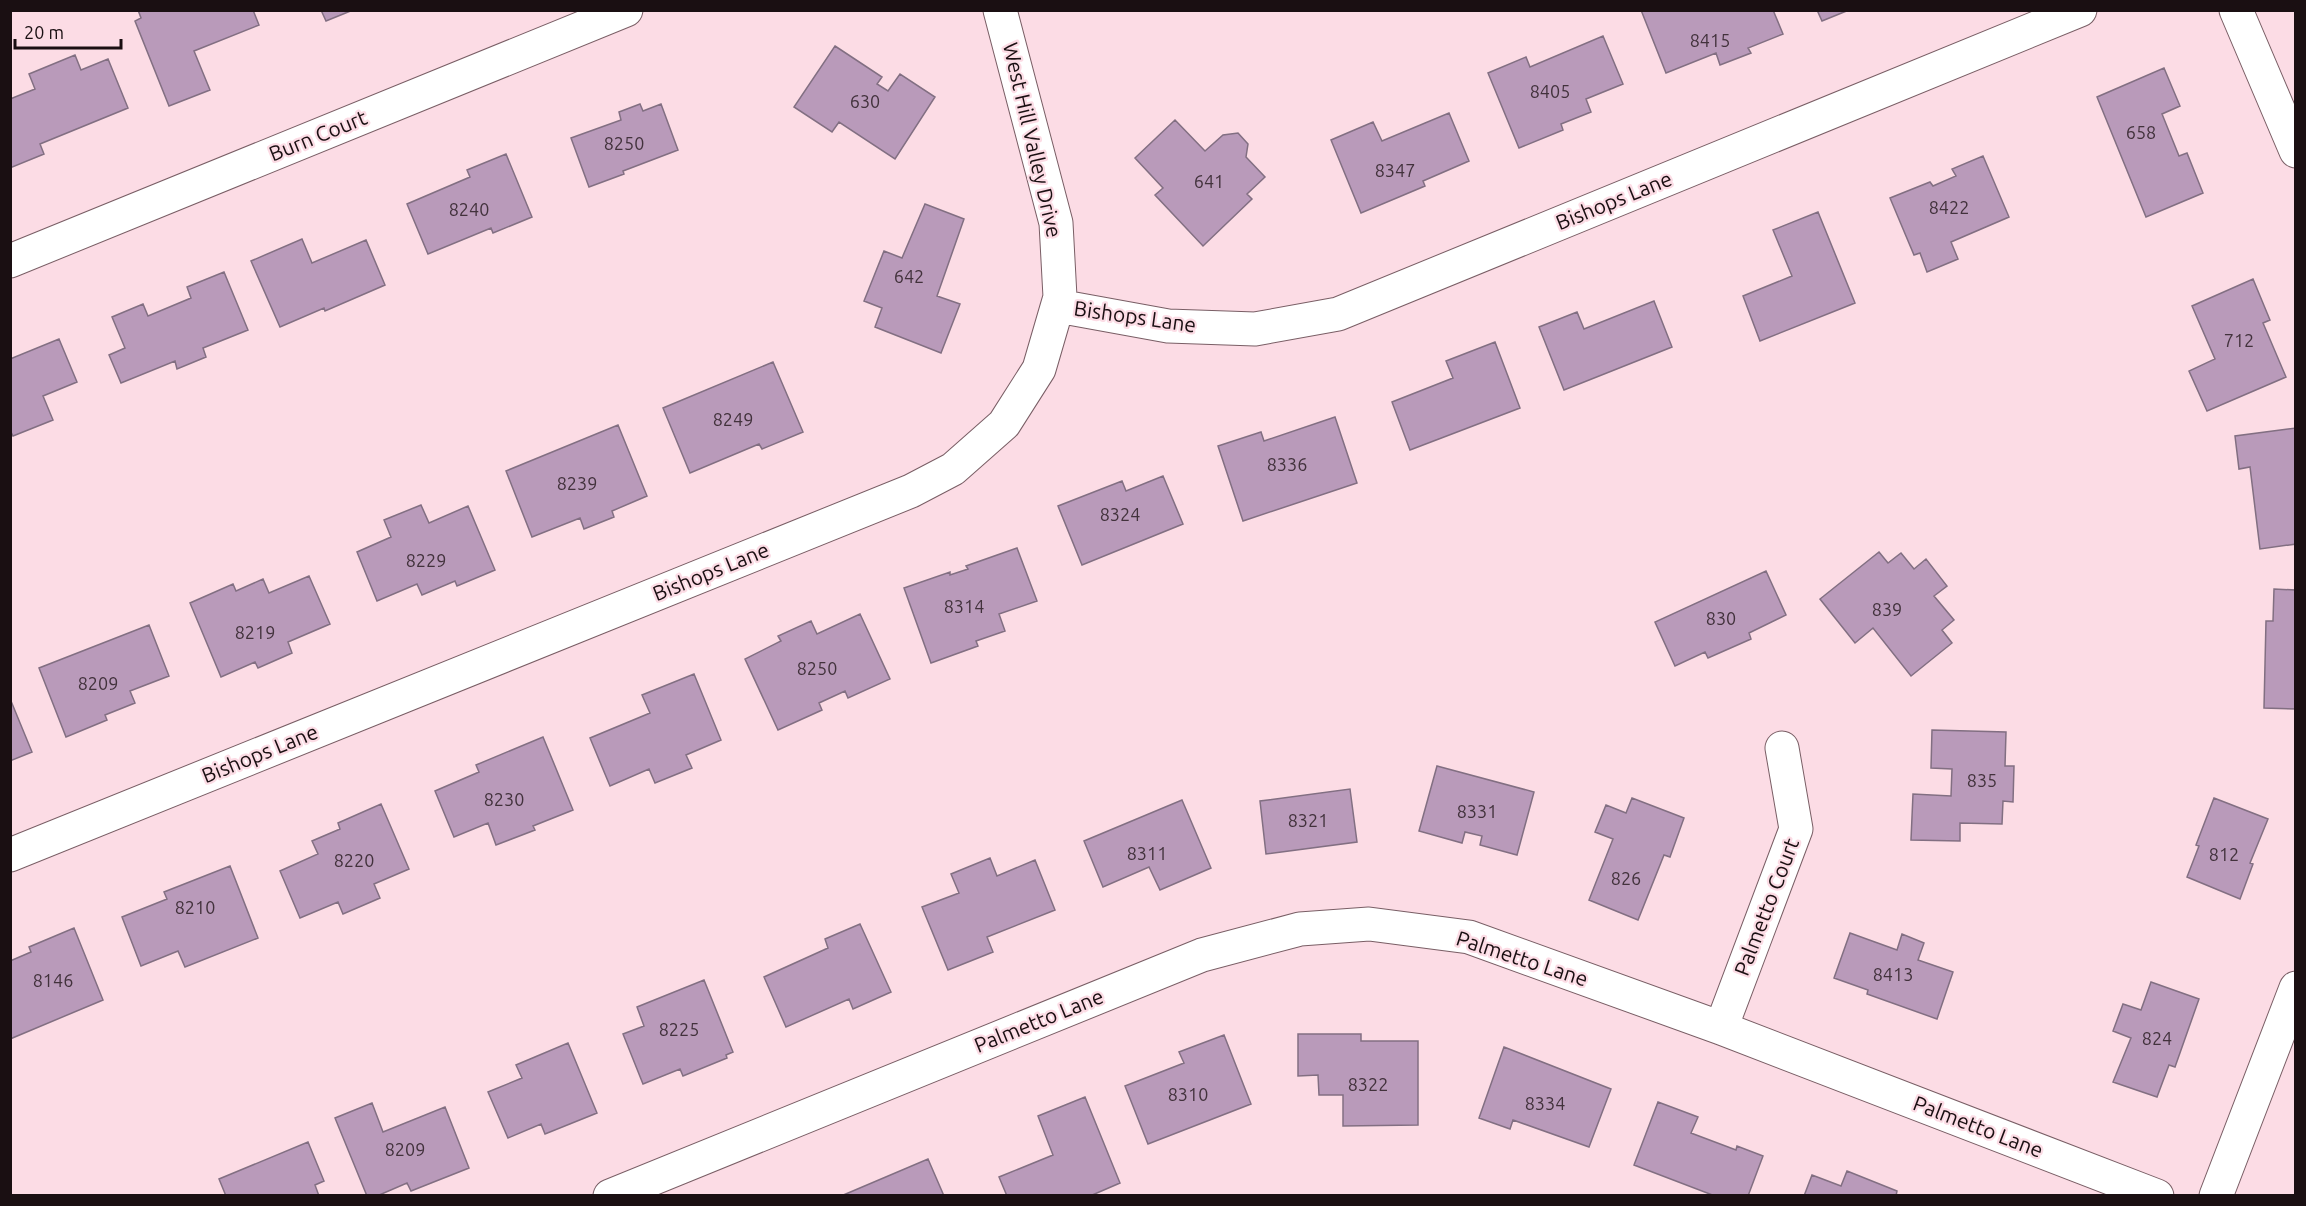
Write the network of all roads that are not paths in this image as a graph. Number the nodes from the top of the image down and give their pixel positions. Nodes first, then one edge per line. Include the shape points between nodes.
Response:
1 (626, 10) edge
2 (1000, 10) edge
3 (2080, 10) edge
4 (2236, 10) edge
5 (2295, 151) edge
6 (10, 261) edge
7 (1058, 306) junction
8 (1782, 748) dead end
9 (10, 855) edge
10 (2295, 988) edge
11 (1721, 1028) junction
12 (610, 1196) edge
13 (2157, 1196) edge
14 (2216, 1196) edge

1 - 6 street, Burn Court
2 - 7 street, West Hill Valley Drive via 1056,223
3 - 7 street, Bishops Lane via 1338,314 1255,329 1168,326
4 - 5 street
7 - 9 street, Bishops Lane via 1039,369 1004,424 953,469 911,491
8 - 11 street, Palmetto Court via 1796,829
10 - 14 street
11 - 12 street, Palmetto Lane via 1469,937 1369,924 1300,929 1202,955
11 - 13 street, Palmetto Lane

